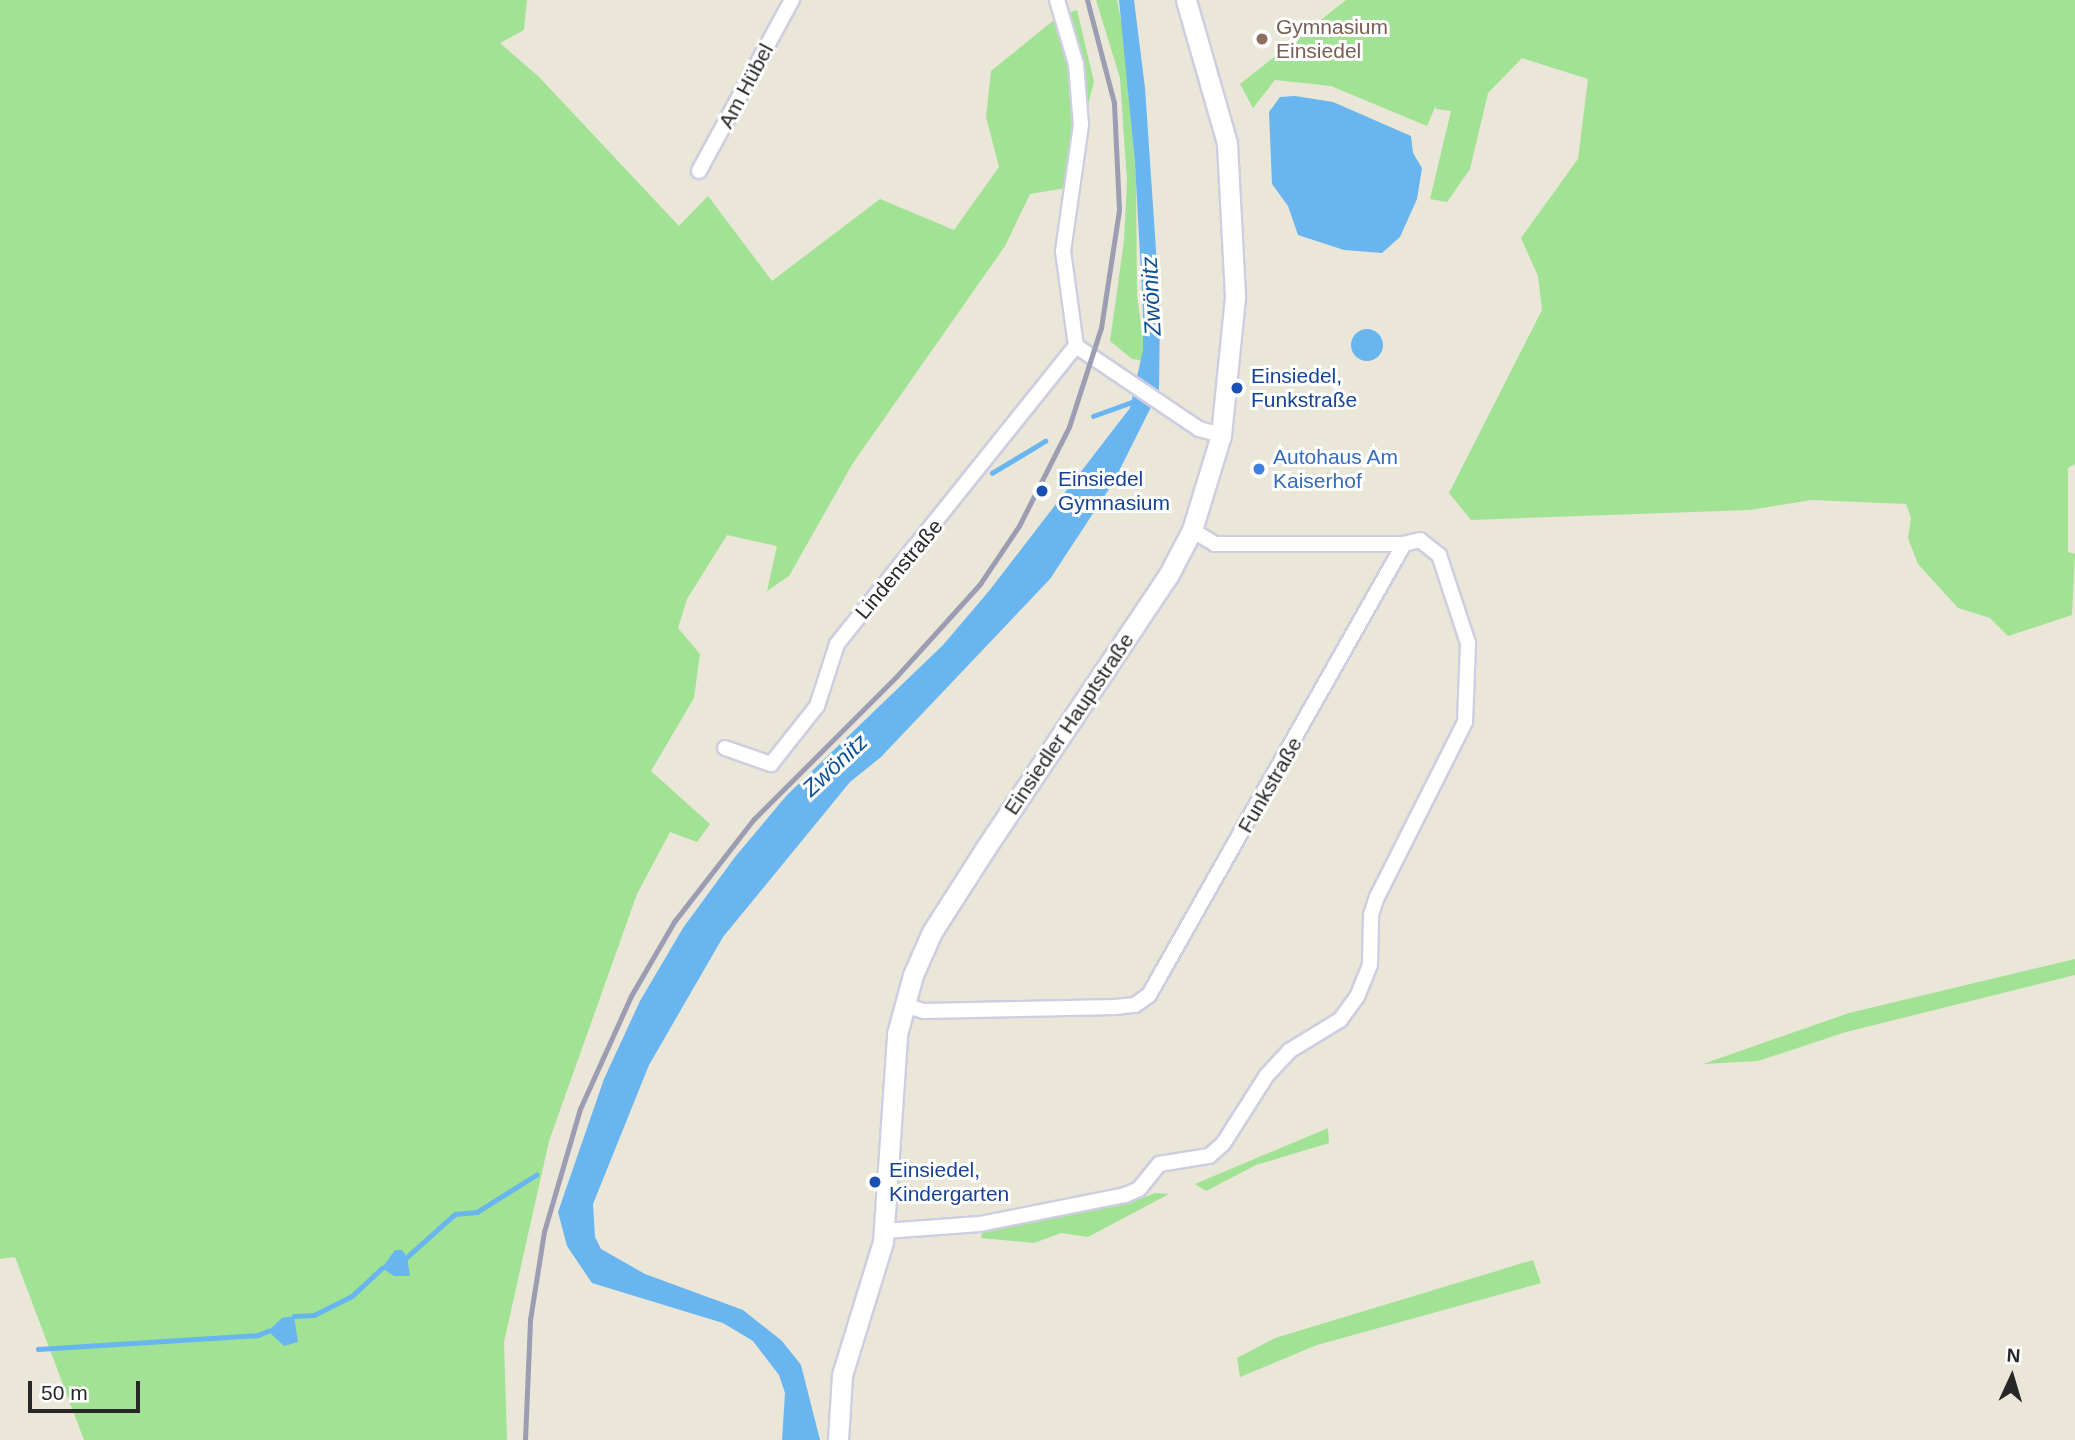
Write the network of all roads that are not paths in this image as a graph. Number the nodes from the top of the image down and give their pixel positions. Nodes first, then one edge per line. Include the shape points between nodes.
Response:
1 (792, 0) edge
2 (1058, 0) edge
3 (1186, 0) edge
4 (699, 171) dead end
5 (1076, 346) junction
6 (1222, 435) junction
7 (1192, 530) junction
8 (1404, 544) junction
9 (725, 748) dead end
10 (904, 1005) junction
11 (885, 1231) junction
12 (838, 1440) edge

1 - 4 street, Am Hübel
2 - 5 street via 1076,64 1081,125 1063,251
3 - 6 main road, Einsiedler Hauptstraße via 1227,143 1235,296
5 - 6 street via 1199,429
5 - 9 street, Lindenstraße via 837,644 817,706 771,764
6 - 7 main road, Einsiedler Hauptstraße
7 - 8 street via 1215,544
7 - 10 main road, Einsiedler Hauptstraße via 1168,576 932,932
8 - 10 street, Funkstraße via 1149,995 1135,1005 1115,1007 924,1011
8 - 11 street via 1420,540 1439,555 1468,643 1465,722 1377,897 1371,915 1370,964 1357,997 1340,1020 1289,1051 1209,1156 1159,1164 1139,1189 980,1224
10 - 11 main road, Einsiedler Hauptstraße via 892,1080
11 - 12 main road, Einsiedler Hauptstraße via 871,1288 847,1353

